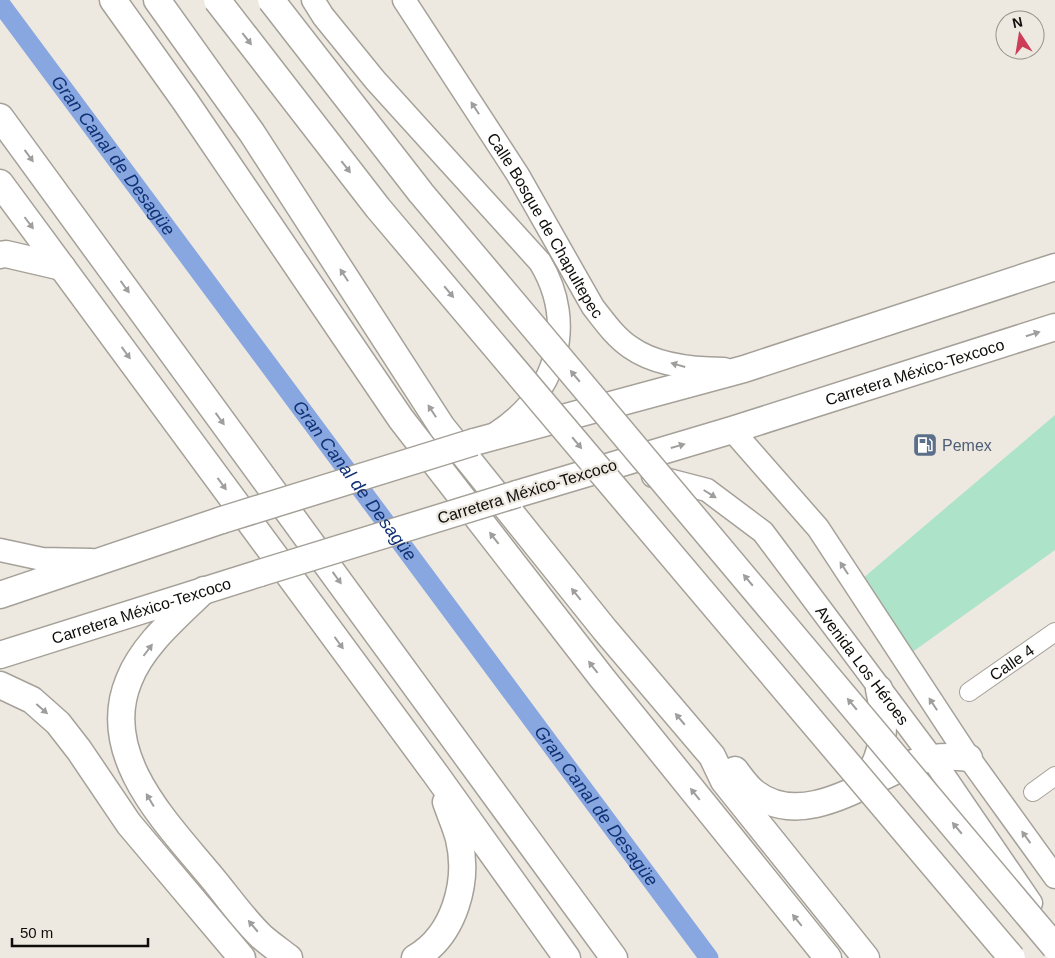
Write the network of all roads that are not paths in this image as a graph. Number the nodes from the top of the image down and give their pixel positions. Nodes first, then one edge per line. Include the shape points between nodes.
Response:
1 (113, 0) edge
2 (157, 0) edge
3 (217, 0) edge
4 (271, 0) edge
5 (313, 0) edge
6 (404, 0) edge
7 (0, 117) edge
8 (0, 184) edge
9 (0, 255) edge
10 (1055, 267) edge
11 (62, 268) junction
12 (1055, 327) edge
13 (744, 369) junction
14 (732, 430) junction
15 (483, 439) junction
16 (614, 464) junction
17 (0, 550) edge
18 (102, 559) junction
19 (204, 590) junction
20 (0, 595) edge
21 (1055, 632) edge
22 (0, 655) edge
23 (0, 685) edge
24 (879, 689) junction
25 (969, 692) dead end
26 (712, 756) junction
27 (932, 758) junction
28 (969, 758) junction
29 (437, 776) junction
30 (1055, 776) edge
31 (852, 792) junction
32 (1033, 792) dead end
33 (1055, 876) edge
34 (1055, 938) edge
35 (1055, 947) edge
36 (242, 958) edge
37 (289, 958) edge
38 (415, 958) edge
39 (567, 958) edge
40 (614, 958) edge
41 (828, 958) edge
42 (866, 958) edge
43 (1012, 958) edge

41 -> 1 highway via 602,678 401,419
26 -> 2 highway via 605,630 442,427 252,133
3 -> 43 highway, bridge via 378,208
35 -> 4 highway, bridge via 421,193
5 - 15 main road via 376,80 540,262 554,290 559,336 552,366 538,394 517,418
13 -> 6 main road, Calle Bosque de Chapultepec via 690,368 663,361 631,348 608,326 593,307 518,175
7 -> 40 highway
8 -> 11 highway
9 - 11 highway
10 - 13 highway
11 -> 29 highway
14 -> 12 highway, Carretera México-Texcoco
13 - 15 highway
16 -> 14 highway, Carretera México-Texcoco
28 -> 14 main road, Avenida Los Héroes via 818,528
15 - 18 highway, bridge
16 - 19 highway, Carretera México-Texcoco, bridge
16 -> 24 main road, Avenida Los Héroes via 707,490 763,532
17 - 18 main road via 62,561
18 - 20 highway
19 - 22 highway, Carretera México-Texcoco
37 -> 19 highway via 262,937 156,811 124,746 121,712 129,680 148,649
21 - 25 street, Calle 4
23 -> 36 highway via 32,700 58,724 130,824
24 - 27 main road, Avenida Los Héroes
24 - 31 highway via 884,720 880,750 870,773
26 - 31 highway via 733,768 754,793 780,804 826,802
26 - 42 highway via 724,781
27 - 28 highway
27 - 31 highway via 916,762
27 - 34 main road, Avenida Los Héroes
33 -> 28 main road, Avenida Los Héroes
29 - 38 highway via 459,840 463,878 456,909 443,932
29 - 39 highway
30 - 32 street

